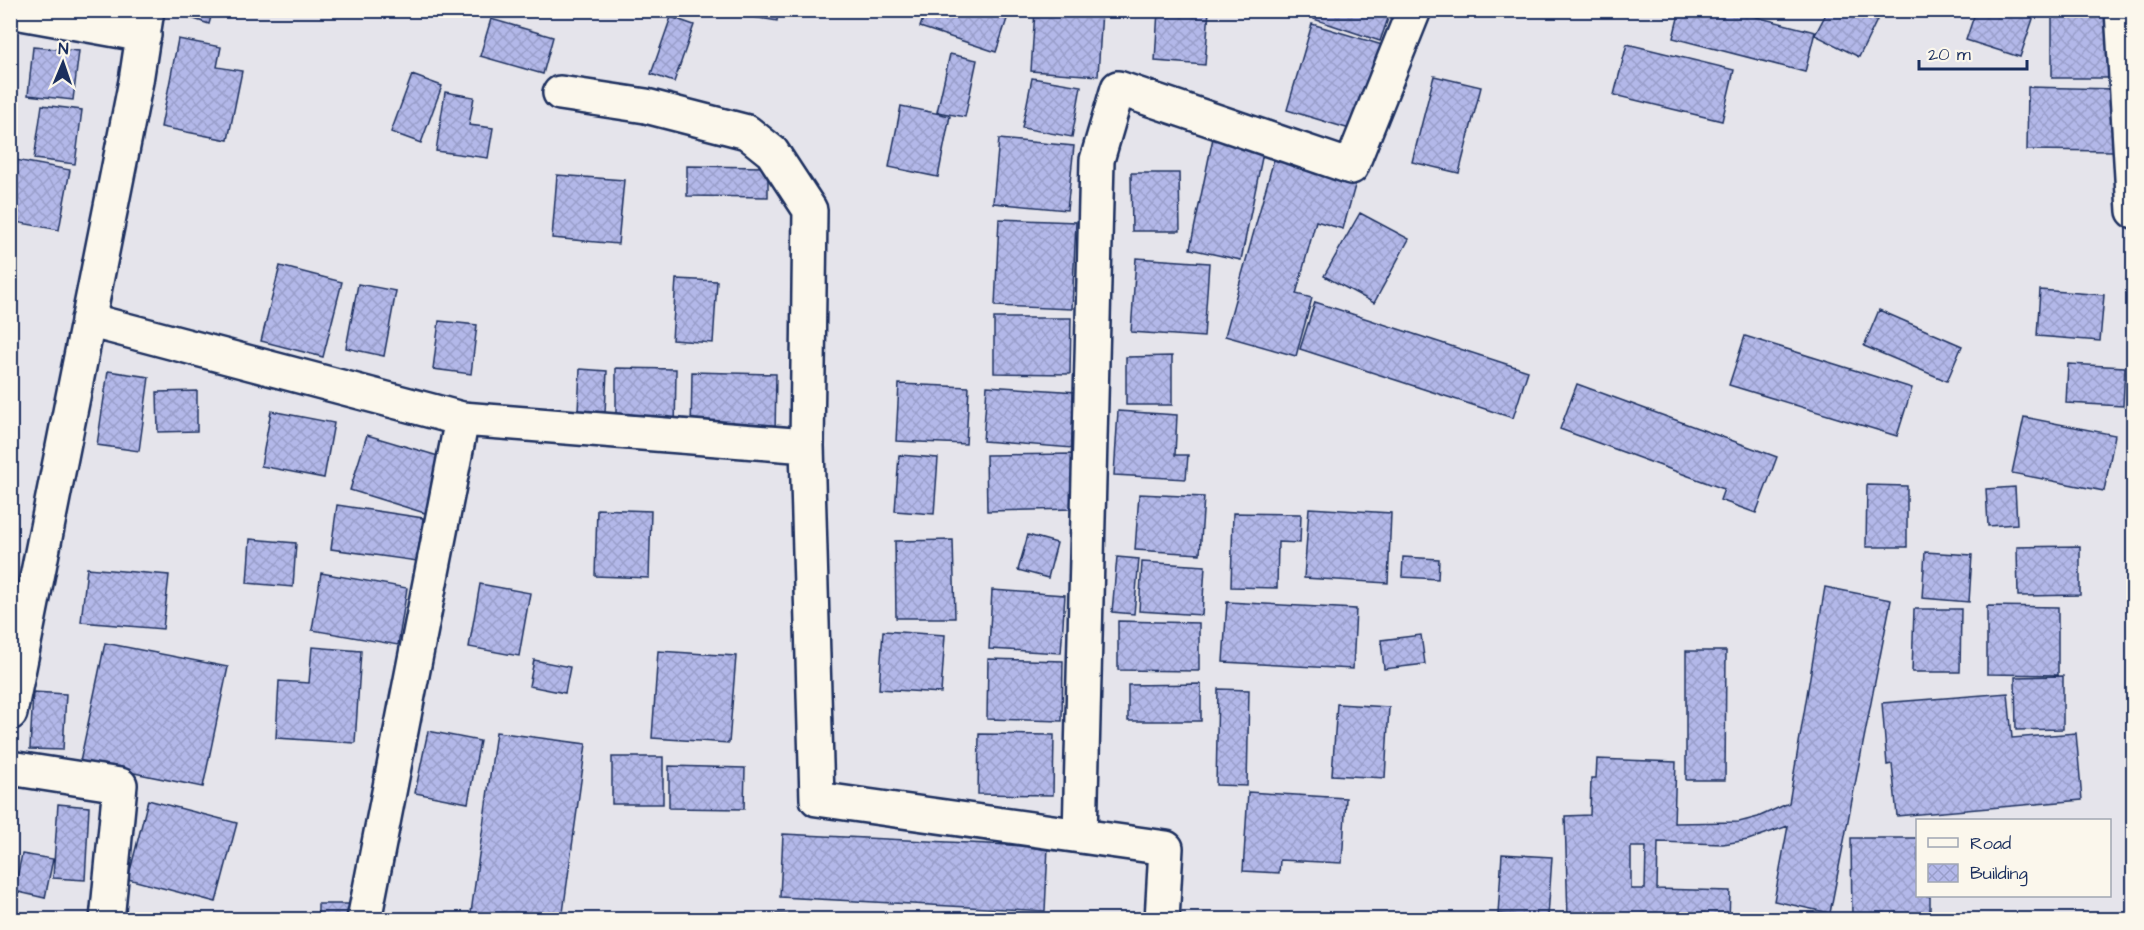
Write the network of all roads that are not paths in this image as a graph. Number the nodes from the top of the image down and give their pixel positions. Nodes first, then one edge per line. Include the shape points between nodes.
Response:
1 (1414, 10) edge
2 (2122, 10) edge
3 (10, 11) edge
4 (145, 23) edge
5 (560, 93) dead end
6 (2133, 212) edge
7 (87, 320) junction
8 (462, 419) junction
9 (807, 446) junction
10 (10, 713) edge
11 (10, 768) edge
12 (1080, 836) junction
13 (107, 920) edge
14 (364, 920) edge
15 (1162, 920) edge

1 - 12 street via 1351,167 1118,88 1098,159
2 - 6 street
3 - 4 street
4 - 7 street
5 - 9 street via 646,106 747,132 772,152 810,210
7 - 8 street
7 - 10 street
8 - 9 street
8 - 14 street
9 - 12 street via 817,799
11 - 13 street via 120,785
12 - 15 street via 1166,848

